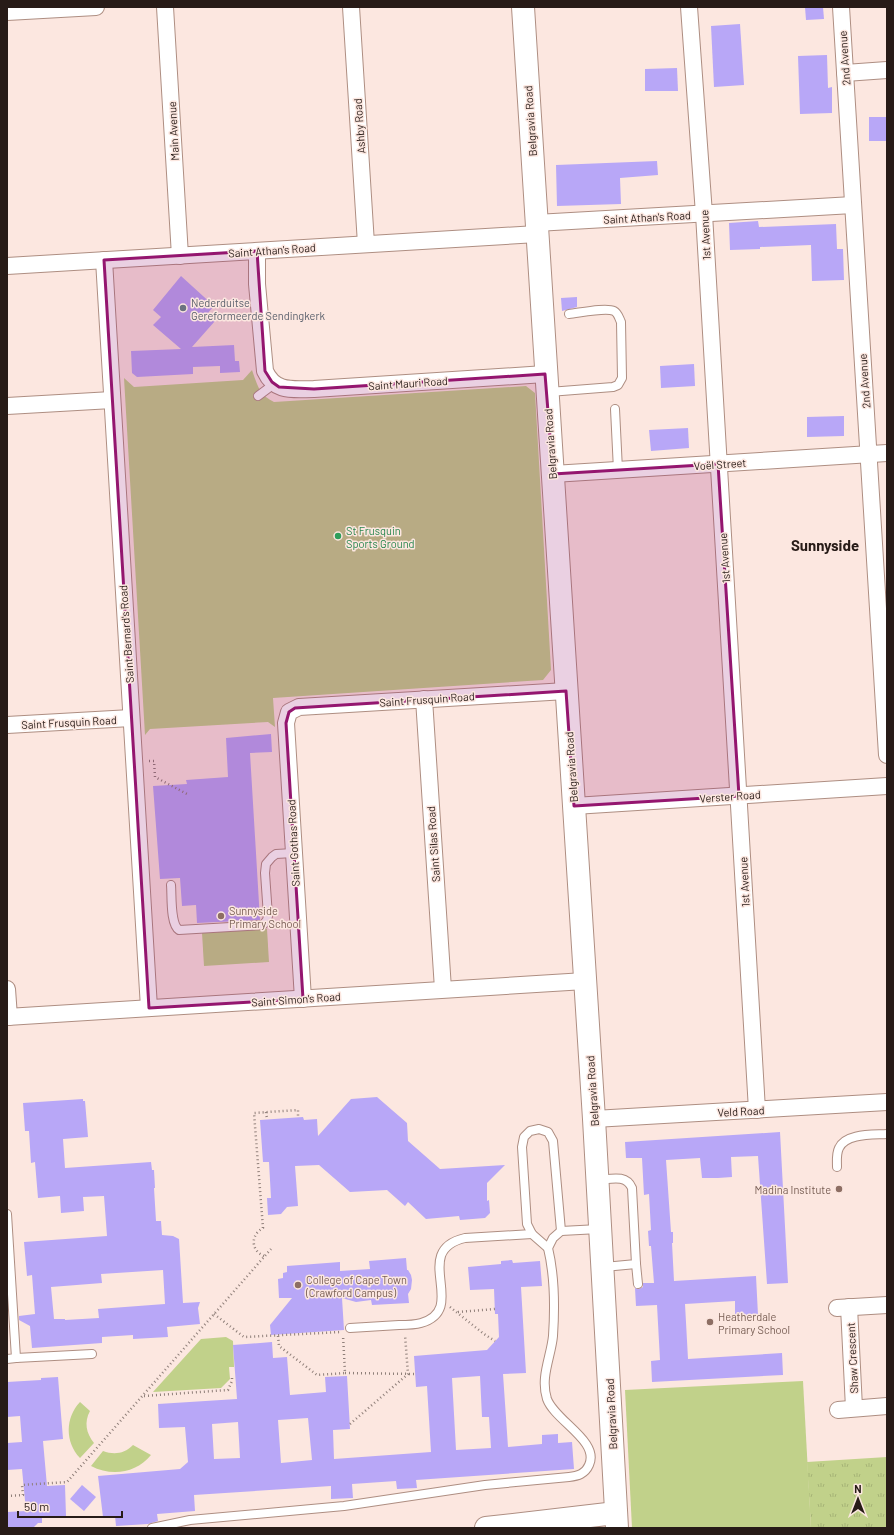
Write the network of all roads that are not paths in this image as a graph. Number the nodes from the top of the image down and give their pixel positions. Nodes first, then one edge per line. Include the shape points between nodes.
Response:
1 (96, 7) edge
2 (165, 7) edge
3 (351, 7) edge
4 (523, 7) edge
5 (690, 7) edge
6 (841, 7) edge
7 (7, 12) edge
8 (887, 70) edge
9 (845, 73) junction
10 (853, 205) junction
11 (704, 214) junction
12 (537, 229) junction
13 (366, 244) junction
14 (256, 251) junction
15 (180, 256) junction
16 (104, 260) junction
17 (7, 266) edge
18 (570, 314) dead end
19 (273, 383) junction
20 (546, 383) junction
21 (258, 396) dead end
22 (112, 400) junction
23 (7, 406) edge
24 (615, 409) dead end
25 (887, 453) edge
26 (869, 454) junction
27 (718, 464) junction
28 (618, 470) junction
29 (553, 474) junction
30 (566, 691) junction
31 (424, 700) junction
32 (289, 712) joint
33 (132, 718) junction
34 (7, 725) edge
35 (887, 755) edge
36 (887, 786) edge
37 (738, 796) junction
38 (574, 806) junction
39 (293, 854) junction
40 (171, 885) dead end
41 (584, 981) junction
42 (7, 989) edge
43 (443, 989) junction
44 (303, 999) junction
45 (149, 1008) junction
46 (8, 1017) edge
47 (887, 1102) edge
48 (757, 1110) junction
49 (594, 1119) junction
50 (887, 1134) edge
51 (837, 1167) dead end
52 (597, 1180) junction
53 (7, 1214) edge
54 (600, 1229) junction
55 (561, 1231) junction
56 (532, 1234) junction
57 (548, 1248) junction
58 (636, 1264) junction
59 (602, 1268) junction
60 (638, 1284) dead end
61 (887, 1305) edge
62 (346, 1330) road end
63 (92, 1354) dead end
64 (16, 1358) junction
65 (7, 1359) edge
66 (887, 1406) edge
67 (854, 1408) junction
68 (838, 1410) dead end
69 (617, 1520) edge
70 (152, 1528) edge
71 (486, 1528) edge

1 - 7 street
2 - 15 street, Main Avenue
3 - 13 street, Ashby Road
4 - 12 street, Belgravia Road
5 - 11 street, 1st Avenue
6 - 9 street, 2nd Avenue
8 - 9 street
9 - 10 street, 2nd Avenue
10 - 11 street, Saint Athan's Road
10 - 26 street, 2nd Avenue
11 - 12 street, Saint Athan's Road
11 - 27 street, 1st Avenue
12 - 13 street, Saint Athan's Road
12 - 20 street, Belgravia Road
13 - 14 street, Saint Athan's Road
14 - 15 street, Saint Athan's Road
14 - 19 street via 265,371
15 - 16 street, Saint Athan's Road
16 - 17 street, Saint Athan's Road
16 - 22 street, Saint Bernard's Road
18 - 20 lane via 609,310 615,312 621,322 622,378 618,385 613,387
19 - 20 street, Saint Mauri Road via 286,389
19 - 21 lane
20 - 29 street, Belgravia Road
22 - 23 street
22 - 33 street, Saint Bernard's Road
24 - 28 lane
25 - 26 street, Voël Street
26 - 27 street, Voël Street
26 - 35 street, 2nd Avenue
27 - 28 street, Voël Street
27 - 37 street, 1st Avenue
28 - 29 street, Voël Street
29 - 30 street, Belgravia Road
30 - 31 street, Saint Frusquin Road
30 - 38 street, Belgravia Road
31 - 32 street, Saint Frusquin Road via 299,707
31 - 43 street, Saint Silas Road
32 - 39 street, Saint Gothas Road via 286,723
33 - 34 street, Saint Frusquin Road
33 - 45 street, Saint Bernard's Road
36 - 37 street, Verster Road
37 - 38 street, Verster Road
37 - 48 street, 1st Avenue
38 - 41 street, Belgravia Road
39 - 40 lane via 276,854 266,864 268,916 263,925 179,930 173,922
39 - 44 street, Saint Gothas Road
41 - 43 street, Saint Simon's Road
41 - 49 street, Belgravia Road
42 - 46 street
43 - 44 street, Saint Simon's Road
44 - 45 street, Saint Simon's Road
45 - 46 street, Saint Simon's Road
47 - 48 street, Veld Road
48 - 49 street, Veld Road
49 - 52 street, Belgravia Road
50 - 51 lane via 863,1136 844,1142 839,1147
52 - 54 street, Belgravia Road
52 - 58 lane via 622,1179 630,1182
53 - 64 lane
54 - 55 lane
54 - 59 street, Belgravia Road
55 - 56 lane via 554,1141 548,1132 539,1129 530,1131 524,1137 522,1147 527,1224
55 - 57 lane
56 - 57 lane
56 - 62 lane via 456,1240 442,1252 442,1300 436,1316 420,1324
57 - 70 lane via 555,1296 552,1338 544,1386 547,1400 556,1414 586,1443 591,1454 586,1471 578,1476 485,1485 344,1506 190,1520
58 - 59 lane
58 - 60 lane
59 - 69 street, Belgravia Road
61 - 67 street, Shaw Crescent via 843,1308
63 - 64 lane
64 - 65 lane
66 - 67 street
67 - 68 street
69 - 71 street

